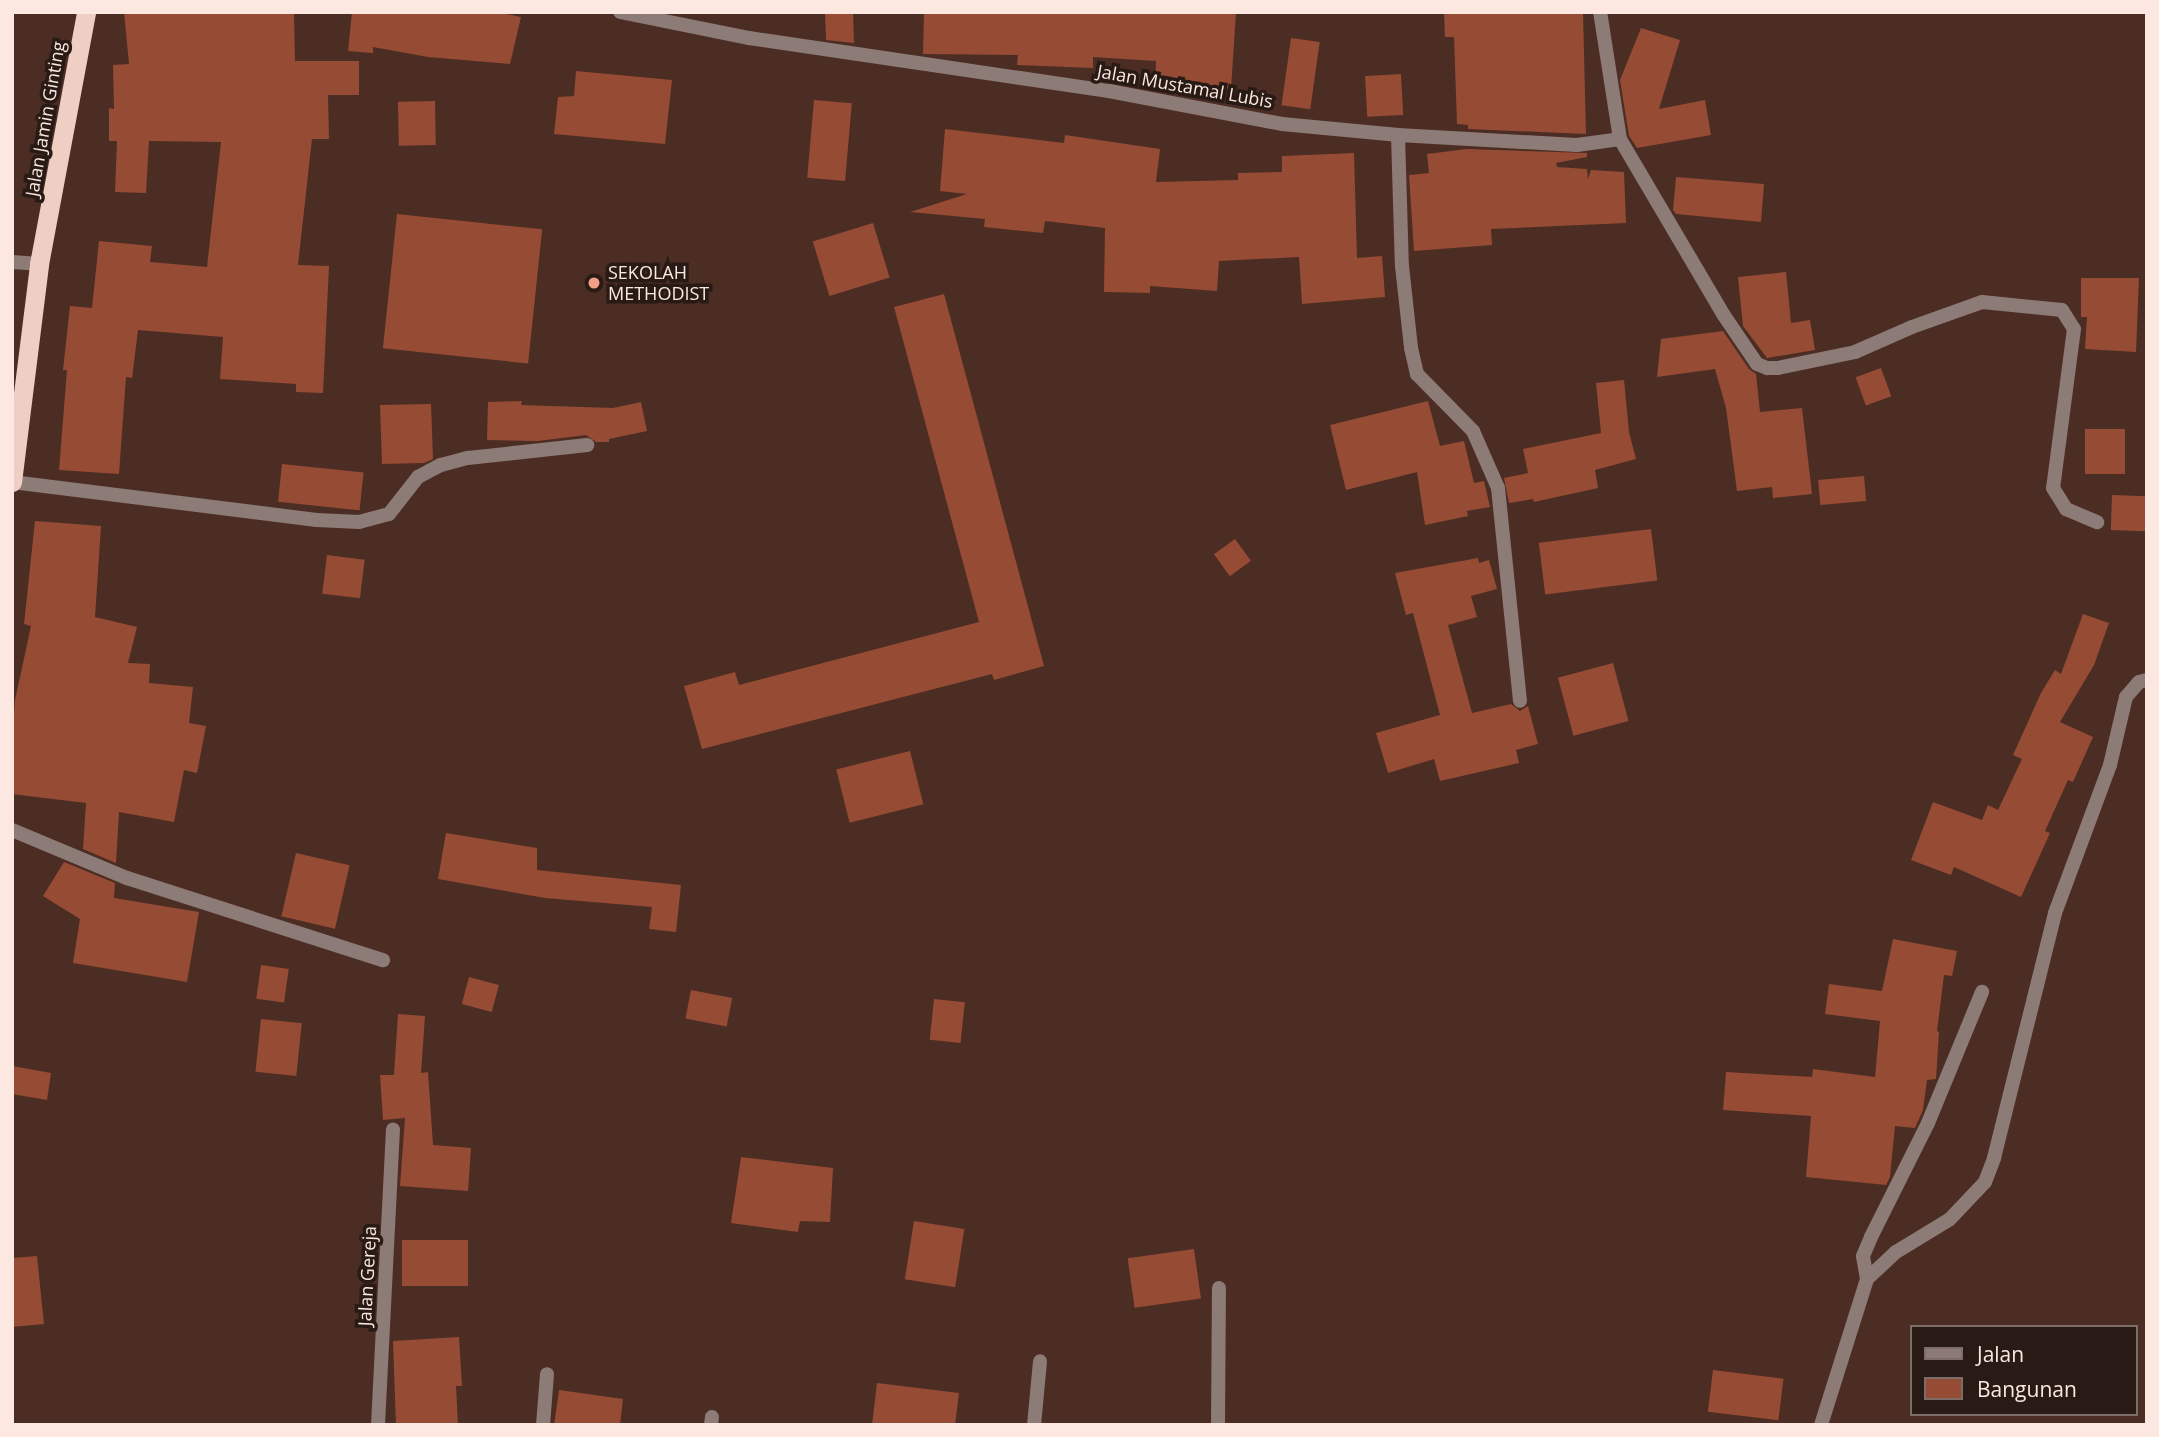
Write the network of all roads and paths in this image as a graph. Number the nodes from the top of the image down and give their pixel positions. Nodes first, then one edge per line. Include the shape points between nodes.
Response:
1 (86, 12) edge
2 (620, 12) edge
3 (1600, 12) edge
4 (1398, 135) junction
5 (1620, 139) junction
6 (12, 262) edge
7 (39, 264) junction
8 (587, 445) dead end
9 (12, 482) edge
10 (2097, 522) dead end
11 (2147, 680) edge
12 (1520, 701) dead end
13 (12, 830) edge
14 (383, 960) dead end
15 (1982, 992) dead end
16 (393, 1129) dead end
17 (1867, 1279) junction
18 (1219, 1288) dead end
19 (1040, 1361) dead end
20 (547, 1374) dead end
21 (377, 1425) edge
22 (543, 1425) edge
23 (1034, 1425) edge
24 (1218, 1425) edge
25 (1821, 1425) edge

1 - 7 highway, Jalan Jamin Ginting
2 - 4 street, Jalan Mustamal Lubis via 749,38 1109,91 1282,124
3 - 5 street
4 - 5 street, Jalan Mustamal Lubis via 1577,145
4 - 12 street via 1402,266 1411,348 1417,374 1473,432 1498,488
5 - 10 street via 1730,326 1757,364 1767,368 1854,352 1982,302 2062,310 2074,329 2053,488 2066,509
6 - 7 street
7 - 9 highway, Jalan Jamin Ginting
8 - 9 street via 441,465 418,477 389,514 359,522
11 - 17 street via 2126,697 2110,765 2055,913 1985,1182 1950,1219 1896,1252
13 - 14 street via 127,878
15 - 17 street via 1928,1123 1863,1256
16 - 21 street, Jalan Gereja
17 - 25 street
18 - 24 street
19 - 23 street
20 - 22 street

